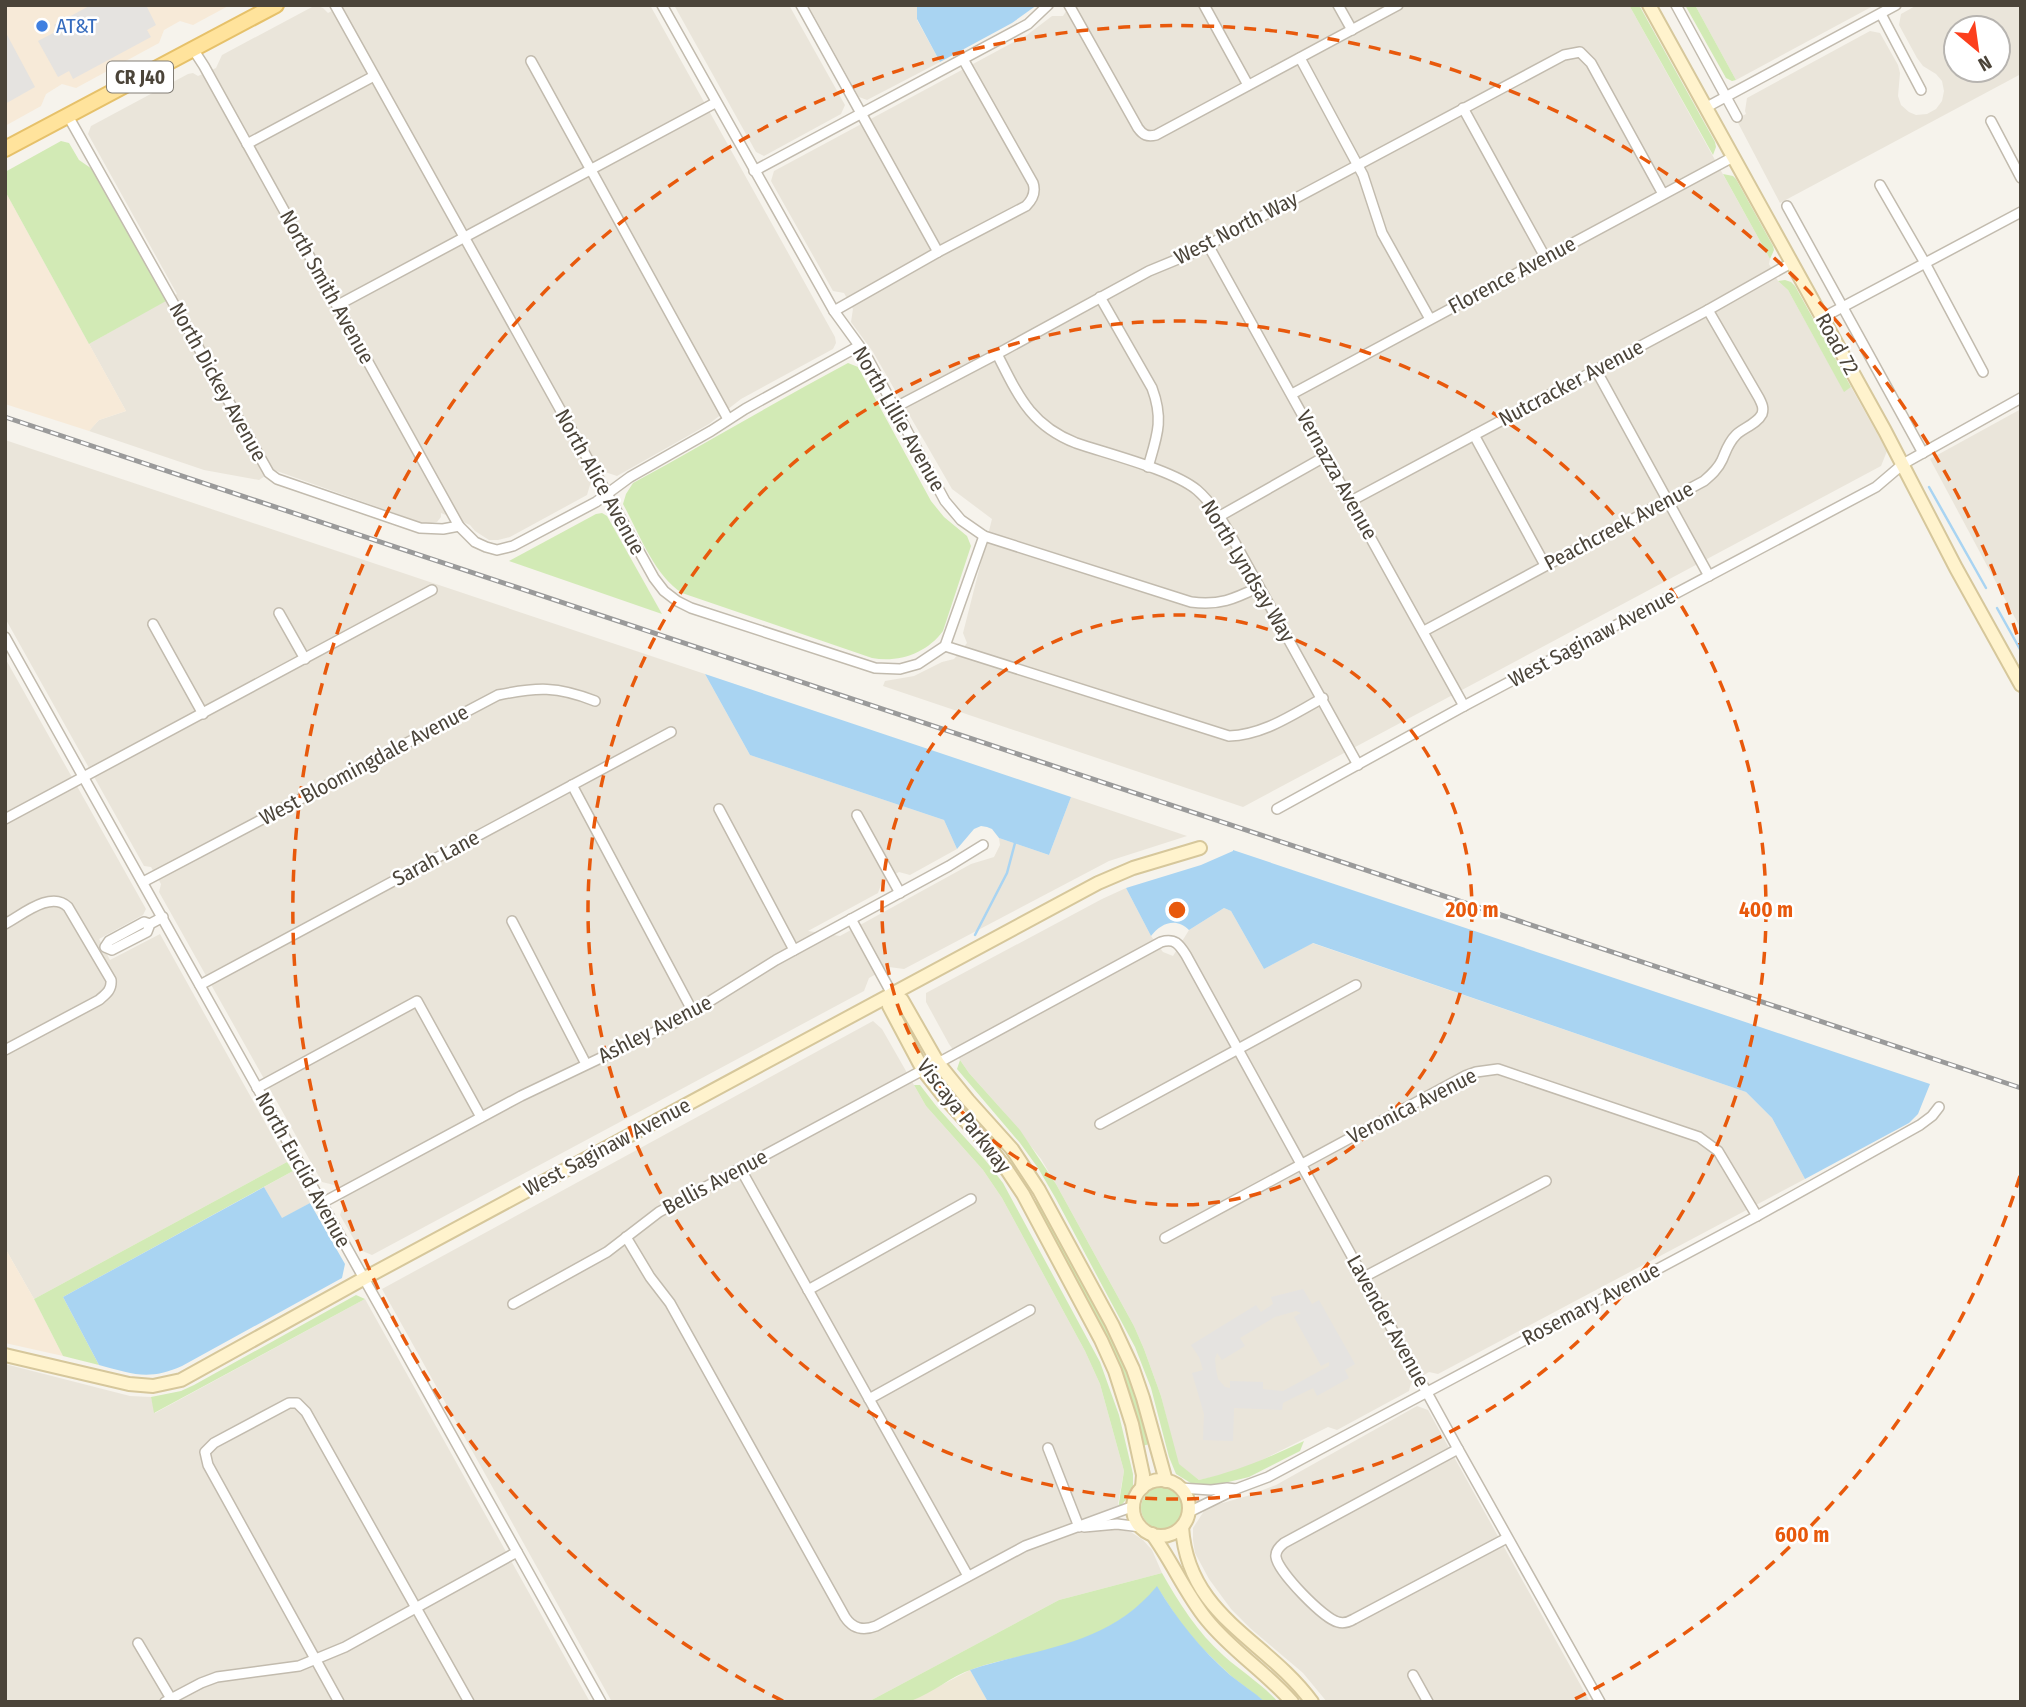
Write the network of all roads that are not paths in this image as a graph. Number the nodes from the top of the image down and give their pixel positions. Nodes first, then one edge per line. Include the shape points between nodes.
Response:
1 (276, 5) edge
2 (335, 5) edge
3 (662, 5) edge
4 (801, 5) edge
5 (1048, 5) edge
6 (1069, 5) edge
7 (1204, 5) edge
8 (1338, 5) edge
9 (1398, 5) edge
10 (1676, 5) edge
11 (1896, 5) edge
12 (1650, 6) edge
13 (1881, 14) junction
14 (1352, 30) junction
15 (193, 49) junction
16 (1300, 58) junction
17 (963, 59) junction
18 (531, 61) dead end
19 (374, 76) junction
20 (1248, 85) junction
21 (1921, 90) dead end
22 (1726, 97) junction
23 (715, 103) junction
24 (1463, 108) junction
25 (1705, 108) junction
26 (861, 114) junction
27 (68, 116) junction
28 (1737, 117) dead end
29 (1991, 121) dead end
30 (247, 144) junction
31 (5, 149) edge
32 (1733, 157) junction
33 (1357, 164) junction
34 (590, 170) junction
35 (754, 171) junction
36 (2021, 178) edge
37 (1880, 185) dead end
38 (1663, 194) junction
39 (1787, 206) dead end
40 (2021, 212) edge
41 (463, 237) junction
42 (1208, 245) junction
43 (938, 253) junction
44 (1545, 257) junction
45 (1791, 263) junction
46 (1925, 263) junction
47 (1100, 297) junction
48 (338, 305) junction
49 (1841, 307) junction
50 (1708, 310) junction
51 (834, 311) junction
52 (1822, 318) junction
53 (1430, 319) junction
54 (859, 346) junction
55 (997, 354) junction
56 (1596, 370) junction
57 (1983, 372) dead end
58 (1292, 394) junction
59 (2021, 398) edge
60 (894, 408) junction
61 (728, 419) junction
62 (1474, 435) junction
63 (1923, 453) junction
64 (1326, 456) junction
65 (1903, 464) junction
66 (1148, 467) junction
67 (606, 495) junction
68 (1351, 501) junction
69 (1667, 501) junction
70 (1220, 516) junction
71 (459, 526) junction
72 (984, 536) junction
73 (1545, 565) junction
74 (1709, 576) junction
75 (1259, 587) junction
76 (432, 590) dead end
77 (279, 613) dead end
78 (153, 624) dead end
79 (1424, 631) junction
80 (5, 637) edge
81 (945, 646) junction
82 (8, 650) edge
83 (305, 659) junction
84 (2021, 685) edge
85 (1323, 698) junction
86 (595, 701) dead end
87 (1464, 706) junction
88 (202, 714) junction
89 (671, 732) dead end
90 (1359, 765) junction
91 (84, 778) junction
92 (572, 785) junction
93 (1277, 808) dead end
94 (719, 809) dead end
95 (858, 815) dead end
96 (5, 820) edge
97 (983, 845) dead end
98 (1200, 848) dead end
99 (143, 882) junction
100 (900, 893) junction
101 (163, 917) junction
102 (851, 919) junction
103 (512, 921) dead end
104 (5, 924) edge
105 (794, 950) junction
106 (95, 953) junction
107 (200, 985) junction
108 (1356, 985) dead end
109 (892, 994) junction
110 (693, 1012) junction
111 (5, 1050) edge
112 (1237, 1051) junction
113 (938, 1063) junction
114 (586, 1064) junction
115 (923, 1070) junction
116 (257, 1088) junction
117 (1939, 1107) dead end
118 (481, 1117) junction
119 (1100, 1124) dead end
120 (990, 1148) junction
121 (1300, 1164) junction
122 (740, 1168) junction
123 (1546, 1181) dead end
124 (1039, 1190) junction
125 (971, 1199) dead end
126 (322, 1203) junction
127 (1757, 1216) junction
128 (626, 1237) junction
129 (1165, 1238) dead end
130 (1364, 1277) junction
131 (363, 1279) junction
132 (808, 1290) junction
133 (513, 1304) dead end
134 (1030, 1310) dead end
135 (5, 1355) edge
136 (1427, 1392) junction
137 (869, 1399) junction
138 (1048, 1448) dead end
139 (1458, 1449) junction
140 (1166, 1481) junction
141 (1142, 1488) junction
142 (1180, 1488) junction
143 (1236, 1489) junction
144 (1134, 1506) junction
145 (1189, 1512) junction
146 (1079, 1527) junction
147 (1182, 1527) junction
148 (1146, 1530) junction
149 (1507, 1538) junction
150 (517, 1552) junction
151 (968, 1576) junction
152 (417, 1608) junction
153 (138, 1643) dead end
154 (316, 1661) junction
155 (1413, 1675) dead end
156 (170, 1701) edge
157 (339, 1702) edge
158 (469, 1702) edge
159 (601, 1702) edge
160 (1292, 1702) edge
161 (1312, 1702) edge
162 (1427, 1702) edge
163 (1600, 1702) edge

1 - 15 main road, CR J40
2 - 19 street, North Alice Avenue
3 - 23 street, North Lillie Avenue
4 - 26 street
5 - 17 street via 1028,24
6 - 20 street via 1143,134 1163,131
7 - 20 street
8 - 14 street
9 - 14 street
10 - 22 street
11 - 13 street
12 - 25 street, Road 72
13 - 21 street
13 - 22 street
14 - 16 street
15 - 27 main road, CR J40
15 - 30 street, North Smith Avenue
16 - 20 street
16 - 33 street
17 - 26 street
17 - 43 street via 1033,183 1034,194 1026,206
18 - 34 street
19 - 30 street
19 - 41 street, North Alice Avenue
22 - 25 street
22 - 28 street
23 - 34 street
23 - 35 street, North Lillie Avenue
24 - 33 street, West North Way
24 - 38 street, West North Way via 1563,55 1580,52 1591,63
24 - 44 street
25 - 32 street, Road 72
26 - 35 street
26 - 43 street
27 - 31 main road, CR J40
27 - 71 street, North Dickey Avenue via 269,473 420,528
29 - 36 street
30 - 48 street, North Smith Avenue
32 - 38 street, Florence Avenue
32 - 45 street, Road 72
33 - 42 street, West North Way
33 - 53 street via 1382,233
34 - 41 street
34 - 61 street
35 - 51 street, North Lillie Avenue
37 - 46 street
38 - 44 street, Florence Avenue
39 - 49 street
40 - 46 street
41 - 48 street
41 - 67 street, North Alice Avenue
42 - 47 street, West North Way
42 - 58 street, Vernazza Avenue
43 - 51 street
44 - 53 street, Florence Avenue
45 - 50 street, Nutcracker Avenue
45 - 52 street, Road 72
46 - 49 street
46 - 57 street
47 - 55 street, West North Way
47 - 66 street via 1158,404 1158,433
48 - 71 street, North Smith Avenue
49 - 52 street
49 - 63 street
50 - 56 street, Nutcracker Avenue
50 - 69 street, Peachcreek Avenue via 1763,411 1735,436 1713,473
51 - 54 street, North Lillie Avenue
52 - 65 street, Road 72
53 - 58 street, Florence Avenue
54 - 60 street, North Lillie Avenue
54 - 61 street
55 - 60 street, West North Way
55 - 66 street, North Lyndsay Way via 1026,408 1048,429
56 - 62 street, Nutcracker Avenue
56 - 69 street
58 - 64 street, Vernazza Avenue
59 - 63 street, West Saginaw Avenue
60 - 72 street, North Lillie Avenue via 945,501
61 - 67 street
62 - 68 street, Nutcracker Avenue
62 - 73 street
63 - 65 street, West Saginaw Avenue
64 - 68 street, Vernazza Avenue
64 - 70 street
65 - 74 street, West Saginaw Avenue via 1876,487
65 - 84 street, Road 72
66 - 70 street, North Lyndsay Way via 1196,489
67 - 71 street via 506,549 475,542
67 - 81 street, North Alice Avenue via 653,578 664,592 691,608 876,668 918,664
68 - 79 street, Vernazza Avenue
69 - 73 street, Peachcreek Avenue
69 - 74 street
70 - 75 street, North Lyndsay Way
72 - 75 street, North Lillie Avenue via 1191,602 1221,603
72 - 81 street
73 - 79 street, Peachcreek Avenue
74 - 87 street, West Saginaw Avenue
75 - 85 street, North Lyndsay Way
76 - 83 street
77 - 83 street
78 - 88 street
79 - 87 street, Vernazza Avenue
80 - 82 street, North Euclid Avenue
81 - 85 street via 1229,736 1259,731
82 - 91 street, North Euclid Avenue
83 - 88 street
85 - 90 street, North Lyndsay Way
86 - 99 street, West Bloomingdale Avenue via 548,688 498,695
87 - 90 street, West Saginaw Avenue
88 - 91 street
89 - 92 street, Sarah Lane
90 - 93 street, West Saginaw Avenue
91 - 96 street
91 - 99 street, North Euclid Avenue
92 - 107 street, Sarah Lane
92 - 110 street
94 - 105 street
95 - 100 street
97 - 100 street, Ashley Avenue
98 - 109 street, West Saginaw Avenue via 1115,874
99 - 101 street, North Euclid Avenue
100 - 102 street, Ashley Avenue
101 - 106 street via 144,922
101 - 107 street, North Euclid Avenue
102 - 105 street, Ashley Avenue
102 - 109 street
103 - 114 street
104 - 106 street via 47,901 64,902
105 - 110 street, Ashley Avenue
106 - 111 street via 111,980 107,994
107 - 116 street, North Euclid Avenue
108 - 112 street
109 - 113 street, Viscaya Parkway via 902,1000
109 - 115 street, Viscaya Parkway via 889,1006
109 - 131 street, West Saginaw Avenue
110 - 114 street, Ashley Avenue
112 - 113 street, Lavender Avenue via 1186,955 1169,940
112 - 119 street
112 - 121 street, Lavender Avenue
113 - 124 street, Viscaya Parkway via 1012,1149
114 - 118 street, Ashley Avenue
115 - 120 street, Viscaya Parkway
115 - 122 street, Bellis Avenue
116 - 118 street via 417,1001
116 - 126 street, North Euclid Avenue
117 - 127 street, Rosemary Avenue via 1920,1125
118 - 126 street, Ashley Avenue
120 - 124 street via 1002,1153 1028,1190
120 - 141 street, Viscaya Parkway via 1023,1194 1115,1371 1132,1424
121 - 127 street, Veronica Avenue via 1465,1076 1498,1069 1699,1137 1718,1150
121 - 129 street, Veronica Avenue
121 - 130 street, Lavender Avenue
122 - 128 street, Bellis Avenue via 659,1212
122 - 132 street
123 - 130 street
124 - 140 street, Viscaya Parkway via 1133,1369
125 - 132 street
126 - 131 street, North Euclid Avenue
127 - 136 street, Rosemary Avenue
128 - 133 street, Bellis Avenue
128 - 151 street via 670,1303 845,1617 855,1627 876,1626
130 - 136 street, Lavender Avenue
131 - 135 street, West Saginaw Avenue via 181,1380 165,1384 129,1384
131 - 150 street, North Euclid Avenue
132 - 137 street
134 - 137 street
136 - 139 street, Lavender Avenue
136 - 143 street, Rosemary Avenue via 1268,1477
137 - 151 street
138 - 146 street
139 - 149 street, Lavender Avenue
139 - 149 street via 1284,1543 1276,1559 1292,1582 1335,1622 1344,1623
140 - 141 street
140 - 142 street
141 - 144 street
142 - 143 street, Rosemary Avenue
142 - 145 street
143 - 145 street, Rosemary Avenue
144 - 146 street
144 - 148 street via 1135,1516
145 - 147 street
146 - 148 street via 1116,1524
146 - 151 street via 1025,1546
147 - 148 street via 1167,1535
147 - 161 street via 1188,1562 1215,1607
148 - 160 street via 1166,1553 1205,1619
149 - 163 street, Lavender Avenue
150 - 152 street
150 - 159 street, North Euclid Avenue
152 - 154 street
152 - 154 street via 306,1412 297,1404 282,1406 205,1452
152 - 158 street
153 - 156 street
154 - 156 street via 217,1677
154 - 157 street
155 - 162 street

